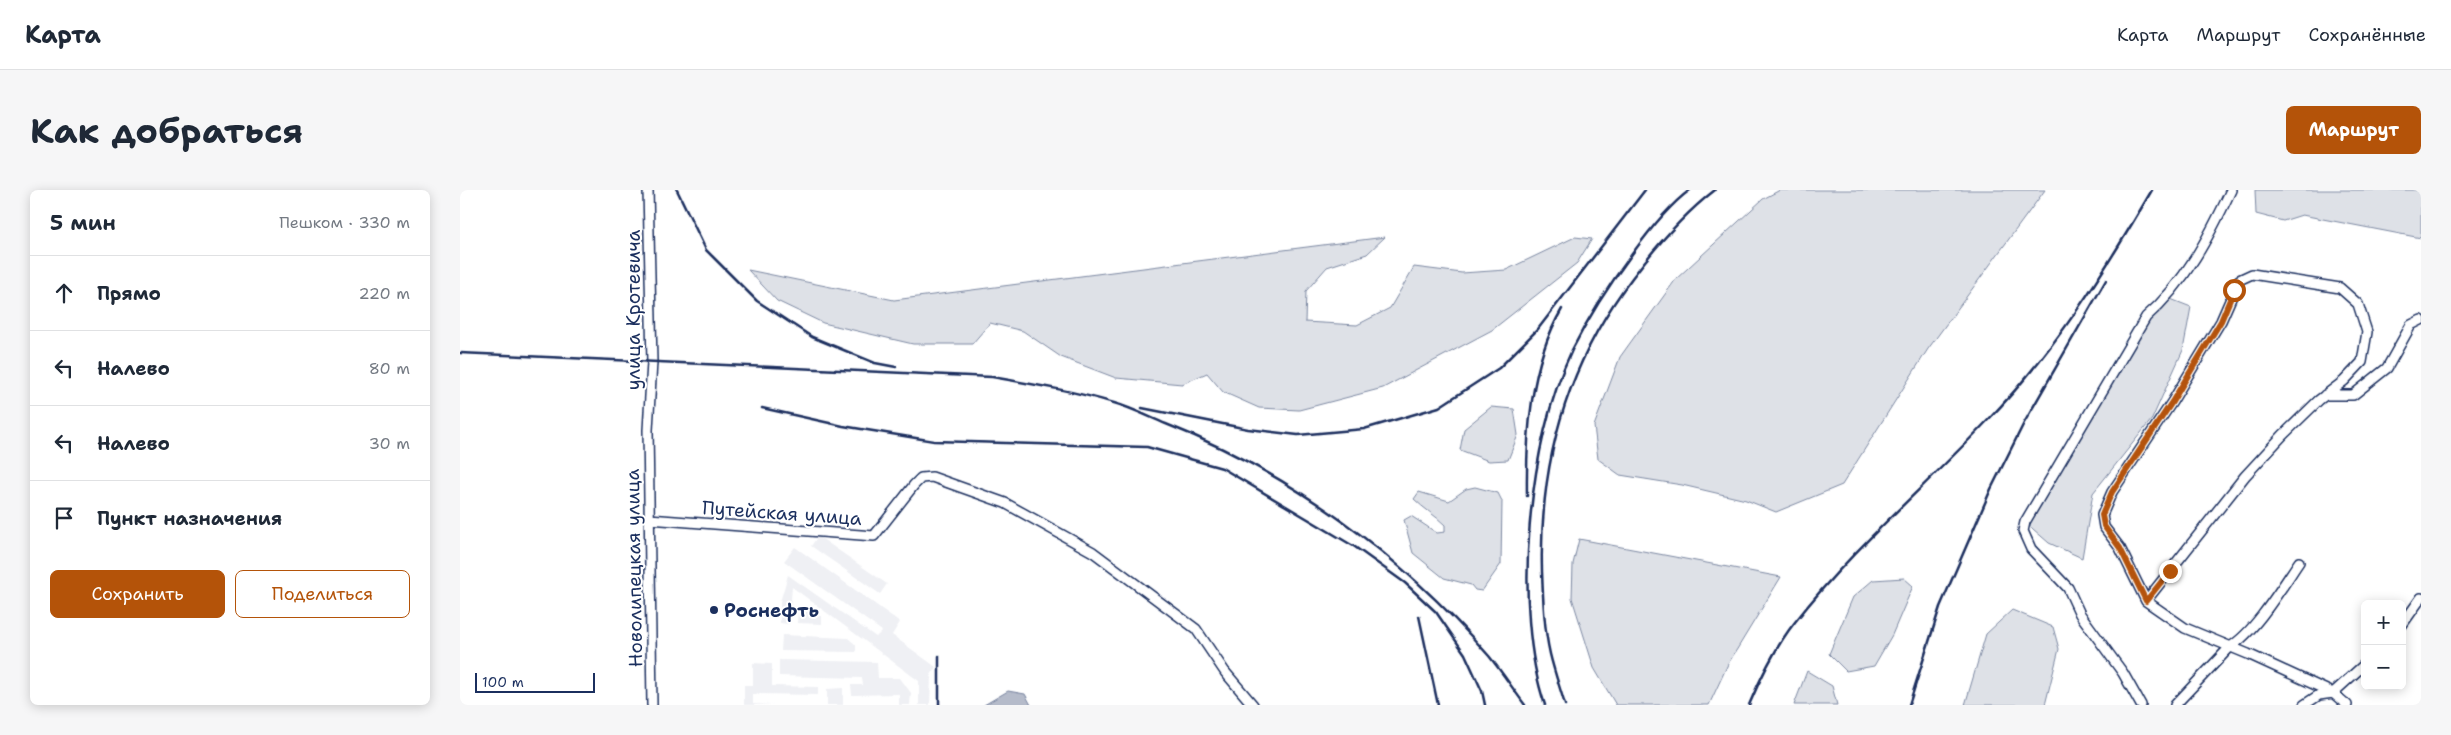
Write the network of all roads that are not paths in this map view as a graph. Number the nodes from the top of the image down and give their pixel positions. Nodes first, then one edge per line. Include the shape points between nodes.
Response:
1 (648, 190) edge
2 (2231, 190) edge
3 (2421, 320) edge
4 (2326, 395) junction
5 (648, 430) joint
6 (649, 519) junction
7 (2299, 562) dead end
8 (2421, 598) edge
9 (2146, 601) junction
10 (2406, 619) edge
11 (2230, 647) junction
12 (2361, 668) edge
13 (2333, 693) junction
14 (652, 705) edge
15 (1253, 705) edge
16 (2141, 705) edge
17 (2175, 705) edge
18 (2304, 705) edge
19 (2347, 705) edge

1 - 5 street, улица Кротевича via 652,377
2 - 16 street via 2199,253 2168,298 2146,317 2025,522 2023,531 2031,549 2068,588 2080,614 2124,673
3 - 4 street via 2411,325 2386,368 2360,390 2353,395
4 - 9 street via 2245,476
4 - 9 street via 2362,362 2367,332 2358,304 2340,288 2321,284 2252,274 2239,280 2221,321 2112,492 2102,515 2104,526 2120,548
5 - 6 street, Новолипецкая улица
6 - 14 street, Новолипецкая улица
6 - 15 street, Путейская улица via 874,536 914,485 921,478 932,477 1005,503 1093,552 1196,629 1225,672
7 - 11 street via 2268,607
8 - 10 street
9 - 11 street via 2185,628
11 - 13 street
11 - 17 street
12 - 13 street
13 - 18 street via 2319,694
13 - 19 street

